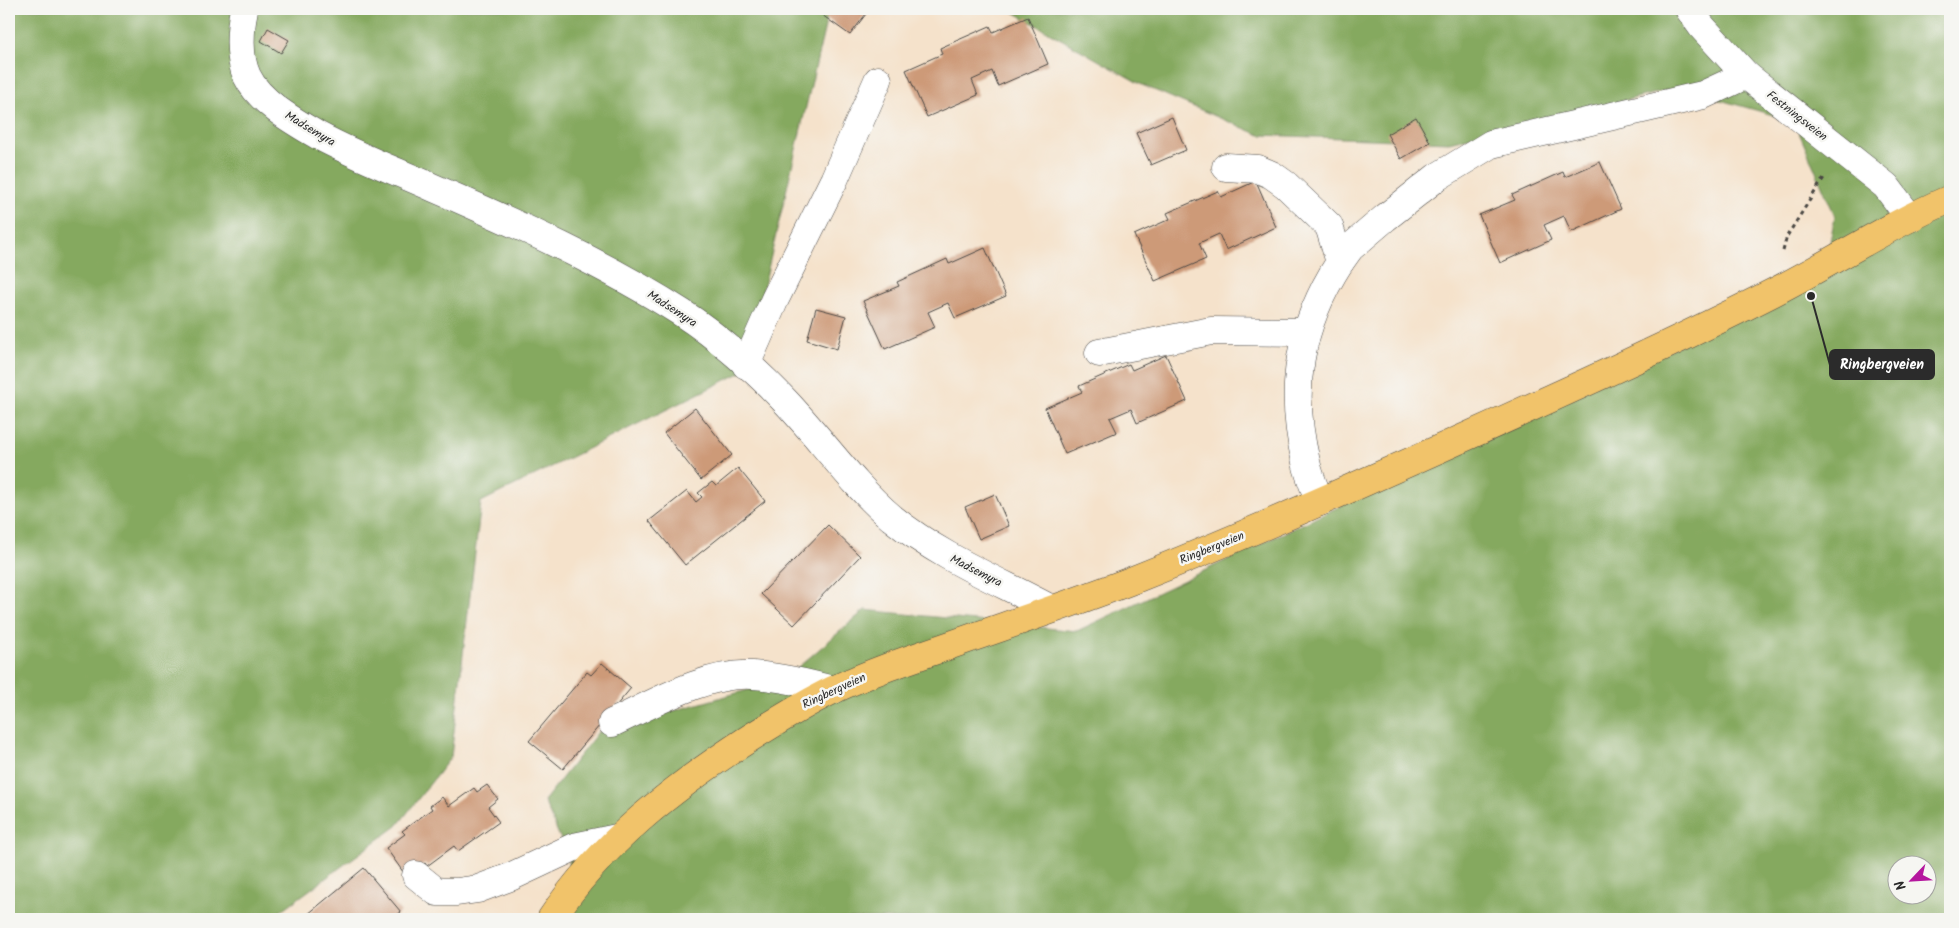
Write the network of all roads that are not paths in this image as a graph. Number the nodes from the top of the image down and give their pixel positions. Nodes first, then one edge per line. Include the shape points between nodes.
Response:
1 (244, 9) edge
2 (1688, 9) edge
3 (1746, 75) junction
4 (878, 80) dead end
5 (1226, 167) dead end
6 (1950, 199) edge
7 (1910, 218) junction
8 (1340, 262) junction
9 (1306, 332) junction
10 (1099, 353) dead end
11 (746, 365) junction
12 (1320, 502) junction
13 (1051, 609) junction
14 (833, 690) junction
15 (612, 723) dead end
16 (617, 838) junction
17 (416, 875) dead end
18 (551, 919) edge

1 - 11 street, Madsemyra via 241,48 247,75 256,89 291,119 330,142 540,235 604,267 684,314
2 - 3 street, Festningsveien
3 - 7 street, Festningsveien via 1886,186
3 - 8 street via 1703,94 1491,144 1437,177 1350,248
4 - 11 street
5 - 8 street via 1258,169 1286,185 1329,226
6 - 7 main road, Ringbergveien
7 - 12 main road, Ringbergveien via 1791,283 1647,354
8 - 9 street via 1325,286
9 - 10 street via 1212,331
9 - 12 street via 1299,366 1298,424 1306,464
11 - 13 street, Madsemyra via 785,401 843,469 891,516 929,546
12 - 13 main road, Ringbergveien via 1128,582
13 - 14 main road, Ringbergveien via 882,669
14 - 15 street via 752,675 714,679
14 - 16 main road, Ringbergveien via 796,709 712,763
16 - 17 street via 574,847 478,889 437,892
16 - 18 main road, Ringbergveien via 590,867

